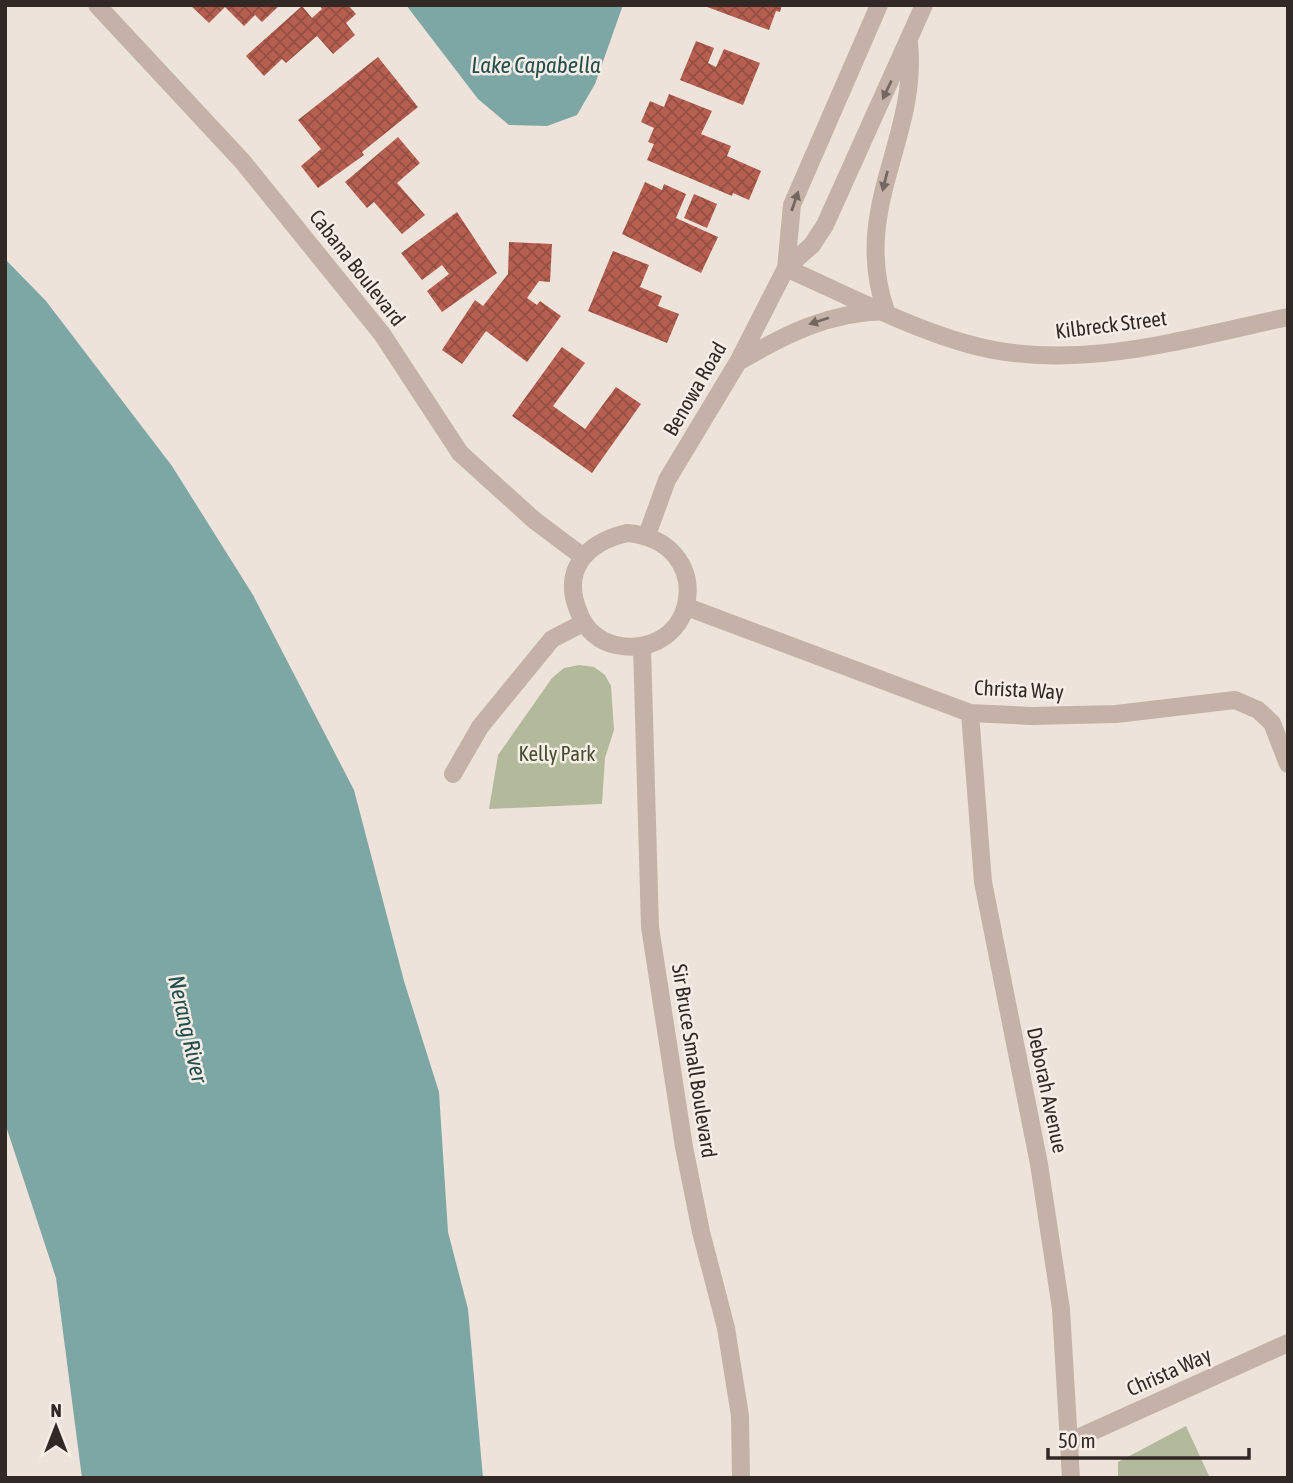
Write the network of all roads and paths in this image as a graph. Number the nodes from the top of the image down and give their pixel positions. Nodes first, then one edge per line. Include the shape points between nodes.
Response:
1 (97, 5) edge
2 (879, 5) edge
3 (924, 5) edge
4 (909, 43) junction
5 (786, 268) junction
6 (886, 311) junction
7 (1288, 317) edge
8 (738, 362) junction
9 (647, 535) junction
10 (582, 556) junction
11 (687, 607) junction
12 (583, 623) junction
13 (642, 647) junction
14 (970, 713) junction
15 (1288, 764) edge
16 (453, 774) dead end
17 (1288, 1343) edge
18 (1069, 1443) junction
19 (741, 1478) edge
20 (1070, 1478) edge

1 - 10 street, Cabana Boulevard via 251,173 382,334 460,453
5 -> 2 street, Benowa Road via 792,205
3 - 4 street, Benowa Road
4 -> 5 street, Benowa Road via 825,225 812,245
4 -> 6 street via 912,72 874,243 874,266
5 - 6 street, Kilbreck Street
5 - 8 street, Benowa Road
6 - 7 street, Kilbreck Street via 969,344 1069,356 1121,351
6 -> 8 street via 854,312 810,324
8 - 9 street, Benowa Road via 667,480
9 - 10 street via 607,538
9 - 11 street via 674,552 684,569
10 - 12 street via 573,584
11 - 13 street via 661,640
11 - 14 street, Christa Way
12 - 13 street via 610,644
12 - 16 street via 552,639 480,727
13 - 19 street, Sir Bruce Small Boulevard via 650,927 684,1147 728,1340 740,1416
14 - 15 street, Christa Way via 1116,714 1235,700 1258,710 1272,723
14 - 18 street, Deborah Avenue via 984,882 1040,1164 1057,1283
17 - 18 street, Christa Way
18 - 20 street, Deborah Avenue

